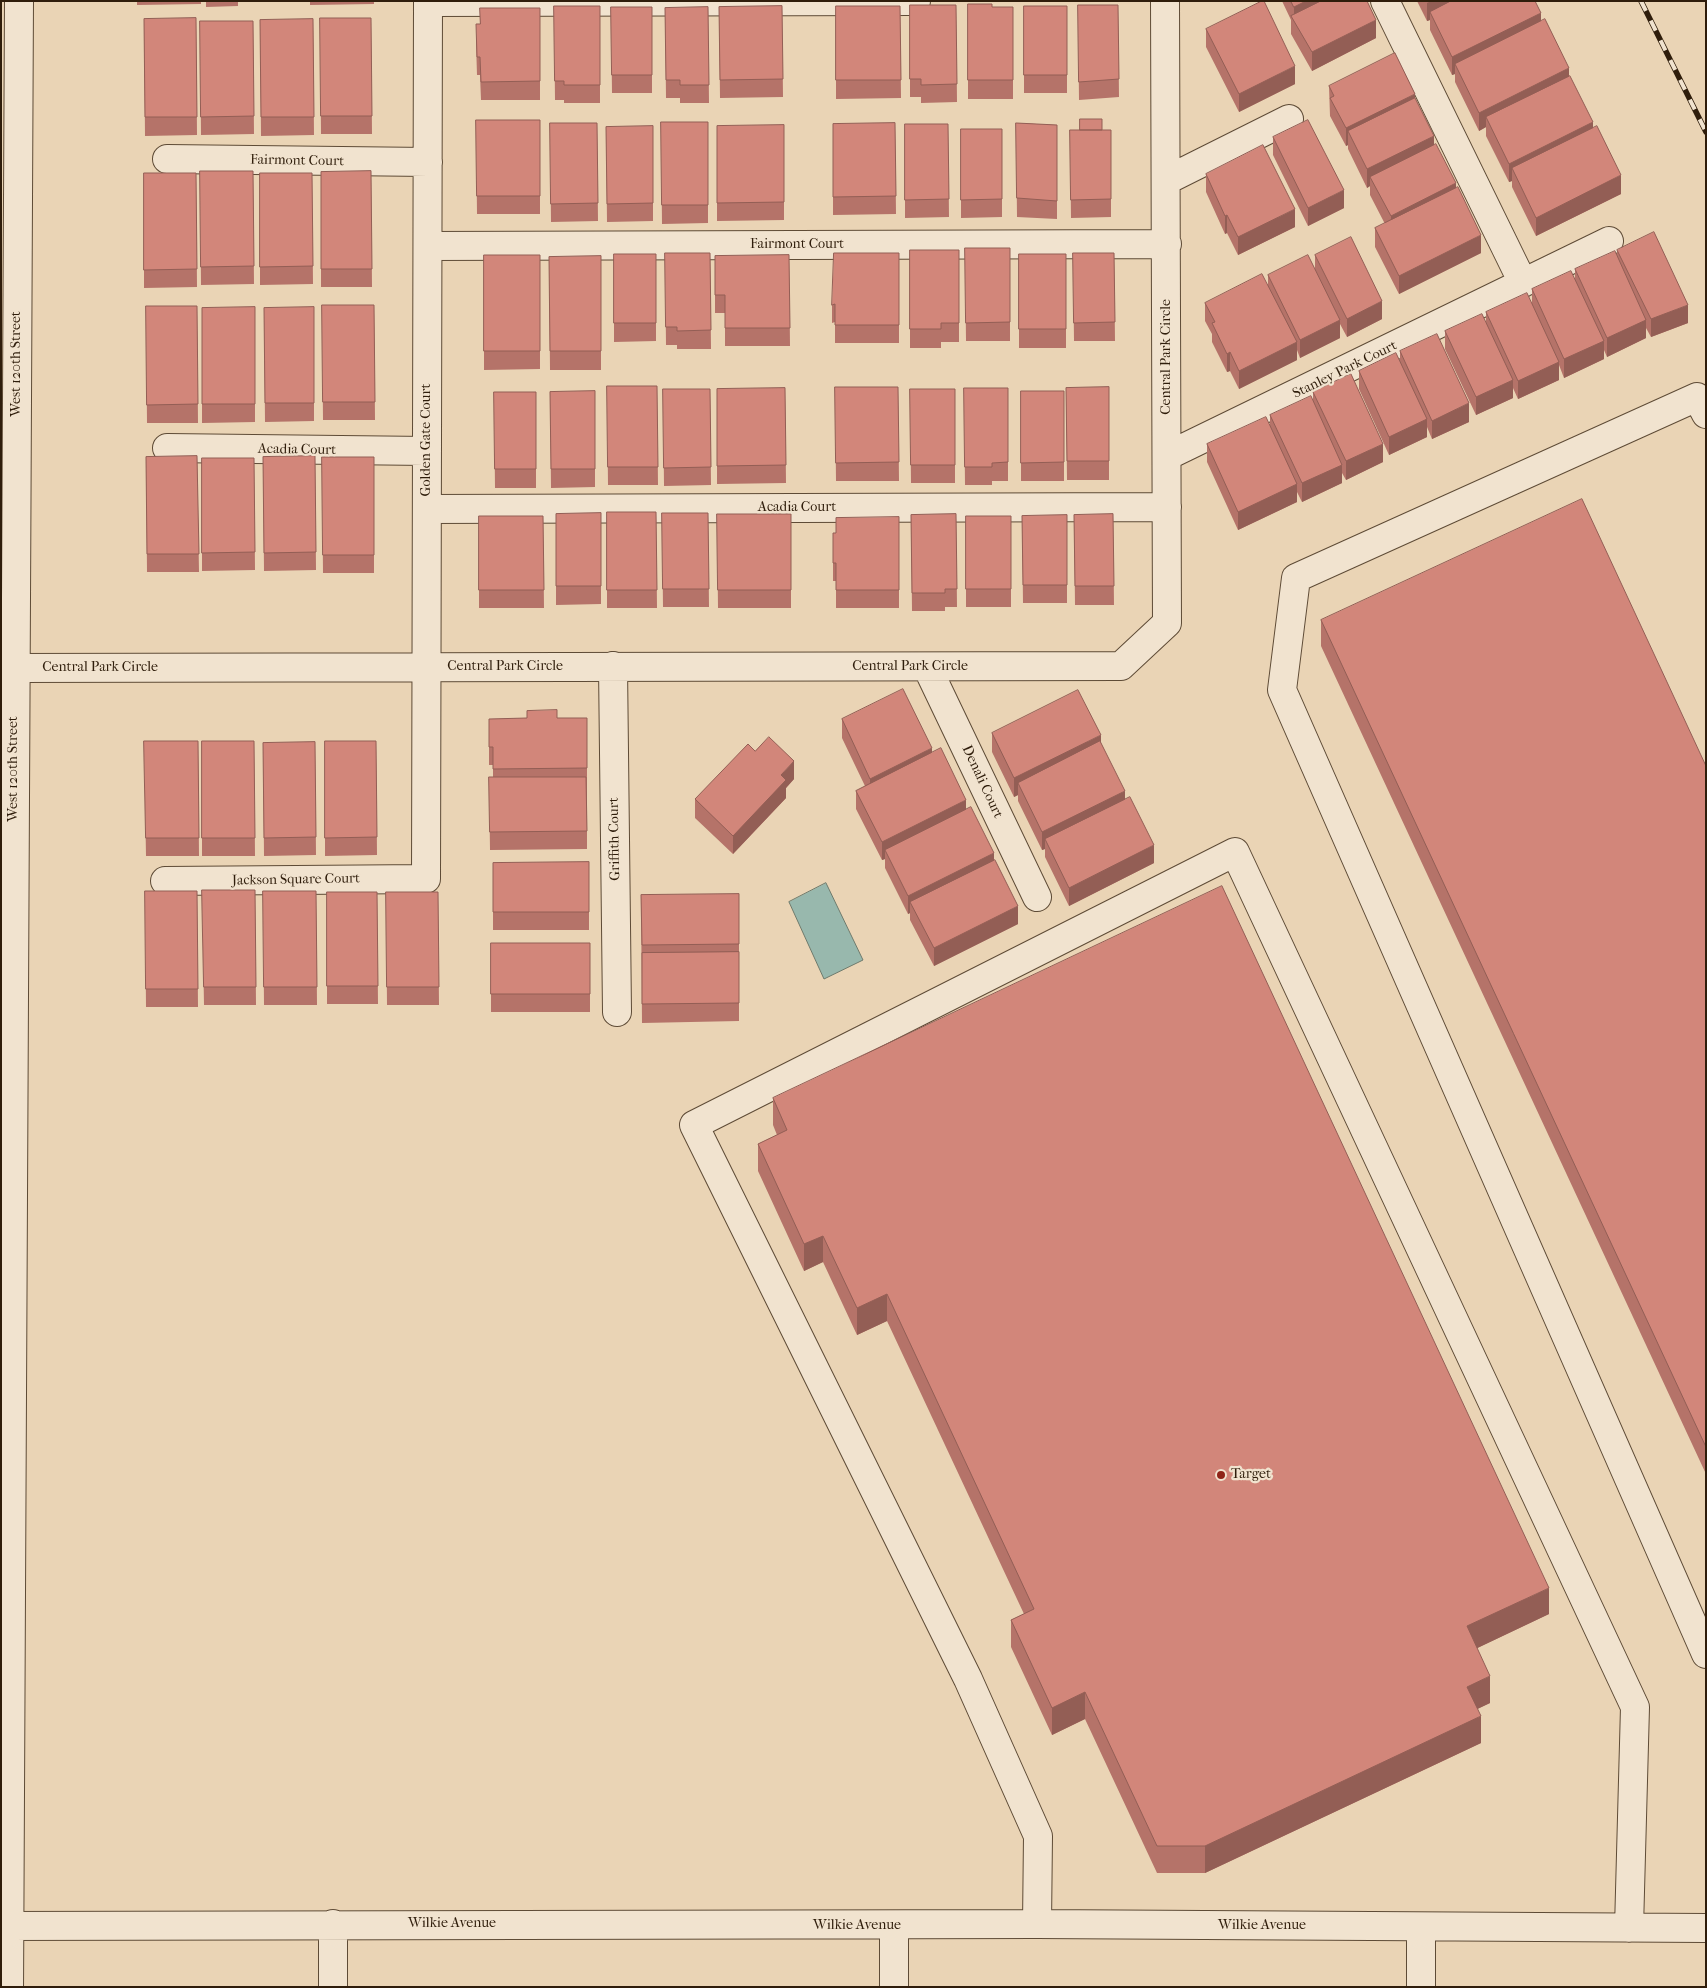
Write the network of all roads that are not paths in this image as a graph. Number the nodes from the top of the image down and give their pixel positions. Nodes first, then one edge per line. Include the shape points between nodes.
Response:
1 (19, 1) edge
2 (916, 1) edge
3 (1165, 1) edge
4 (1385, 1) edge
5 (428, 2) edge
6 (1289, 119) dead end
7 (167, 159) dead end
8 (428, 162) junction
9 (1167, 180) junction
10 (1609, 241) dead end
11 (1167, 244) junction
12 (428, 246) junction
13 (1523, 283) junction
14 (1706, 414) edge
15 (167, 448) dead end
16 (427, 451) junction
17 (1167, 456) junction
18 (1167, 507) junction
19 (427, 509) junction
20 (613, 666) junction
21 (426, 667) junction
22 (927, 667) junction
23 (14, 668) junction
24 (426, 879) joint
25 (165, 881) dead end
26 (1037, 897) dead end
27 (617, 1012) dead end
28 (1706, 1654) edge
29 (333, 1924) junction
30 (1037, 1924) junction
31 (5, 1926) edge
32 (894, 1926) junction
33 (1422, 1928) junction
34 (1629, 1928) junction
35 (1706, 1928) edge
36 (9, 1987) edge
37 (333, 1987) edge
38 (894, 1987) edge
39 (1421, 1987) edge

1 - 23 street, West 120th Street
2 - 5 street
3 - 9 street, Central Park Circle
4 - 13 street
5 - 8 street, Golden Gate Court
6 - 9 street
7 - 8 street, Fairmont Court
8 - 12 street, Golden Gate Court
9 - 11 street, Central Park Circle
10 - 13 street, Stanley Park Court
11 - 12 street, Fairmont Court
11 - 17 street, Central Park Circle
12 - 16 street, Golden Gate Court
13 - 17 street, Stanley Park Court
14 - 28 street via 1697,397 1296,578 1282,690
15 - 16 street, Acadia Court
16 - 19 street, Golden Gate Court
17 - 18 street, Central Park Circle
18 - 19 street, Acadia Court
18 - 22 street, Central Park Circle via 1167,623 1121,666
19 - 21 street, Golden Gate Court
20 - 21 street, Central Park Circle
20 - 22 street, Central Park Circle
20 - 27 street, Griffith Court
21 - 23 street, Central Park Circle
21 - 24 street, Golden Gate Court
22 - 26 street, Denali Court
23 - 31 street, West 120th Street
24 - 25 street, Jackson Square Court
29 - 31 street, Wilkie Avenue
29 - 32 street, Wilkie Avenue
29 - 37 street
30 - 32 street, Wilkie Avenue
30 - 33 street, Wilkie Avenue
30 - 34 street via 1038,1836 968,1679 694,1125 1235,852 1635,1707
31 - 36 street, West 120th Street
32 - 38 street
33 - 34 street, Wilkie Avenue
33 - 39 street
34 - 35 street, Wilkie Avenue

